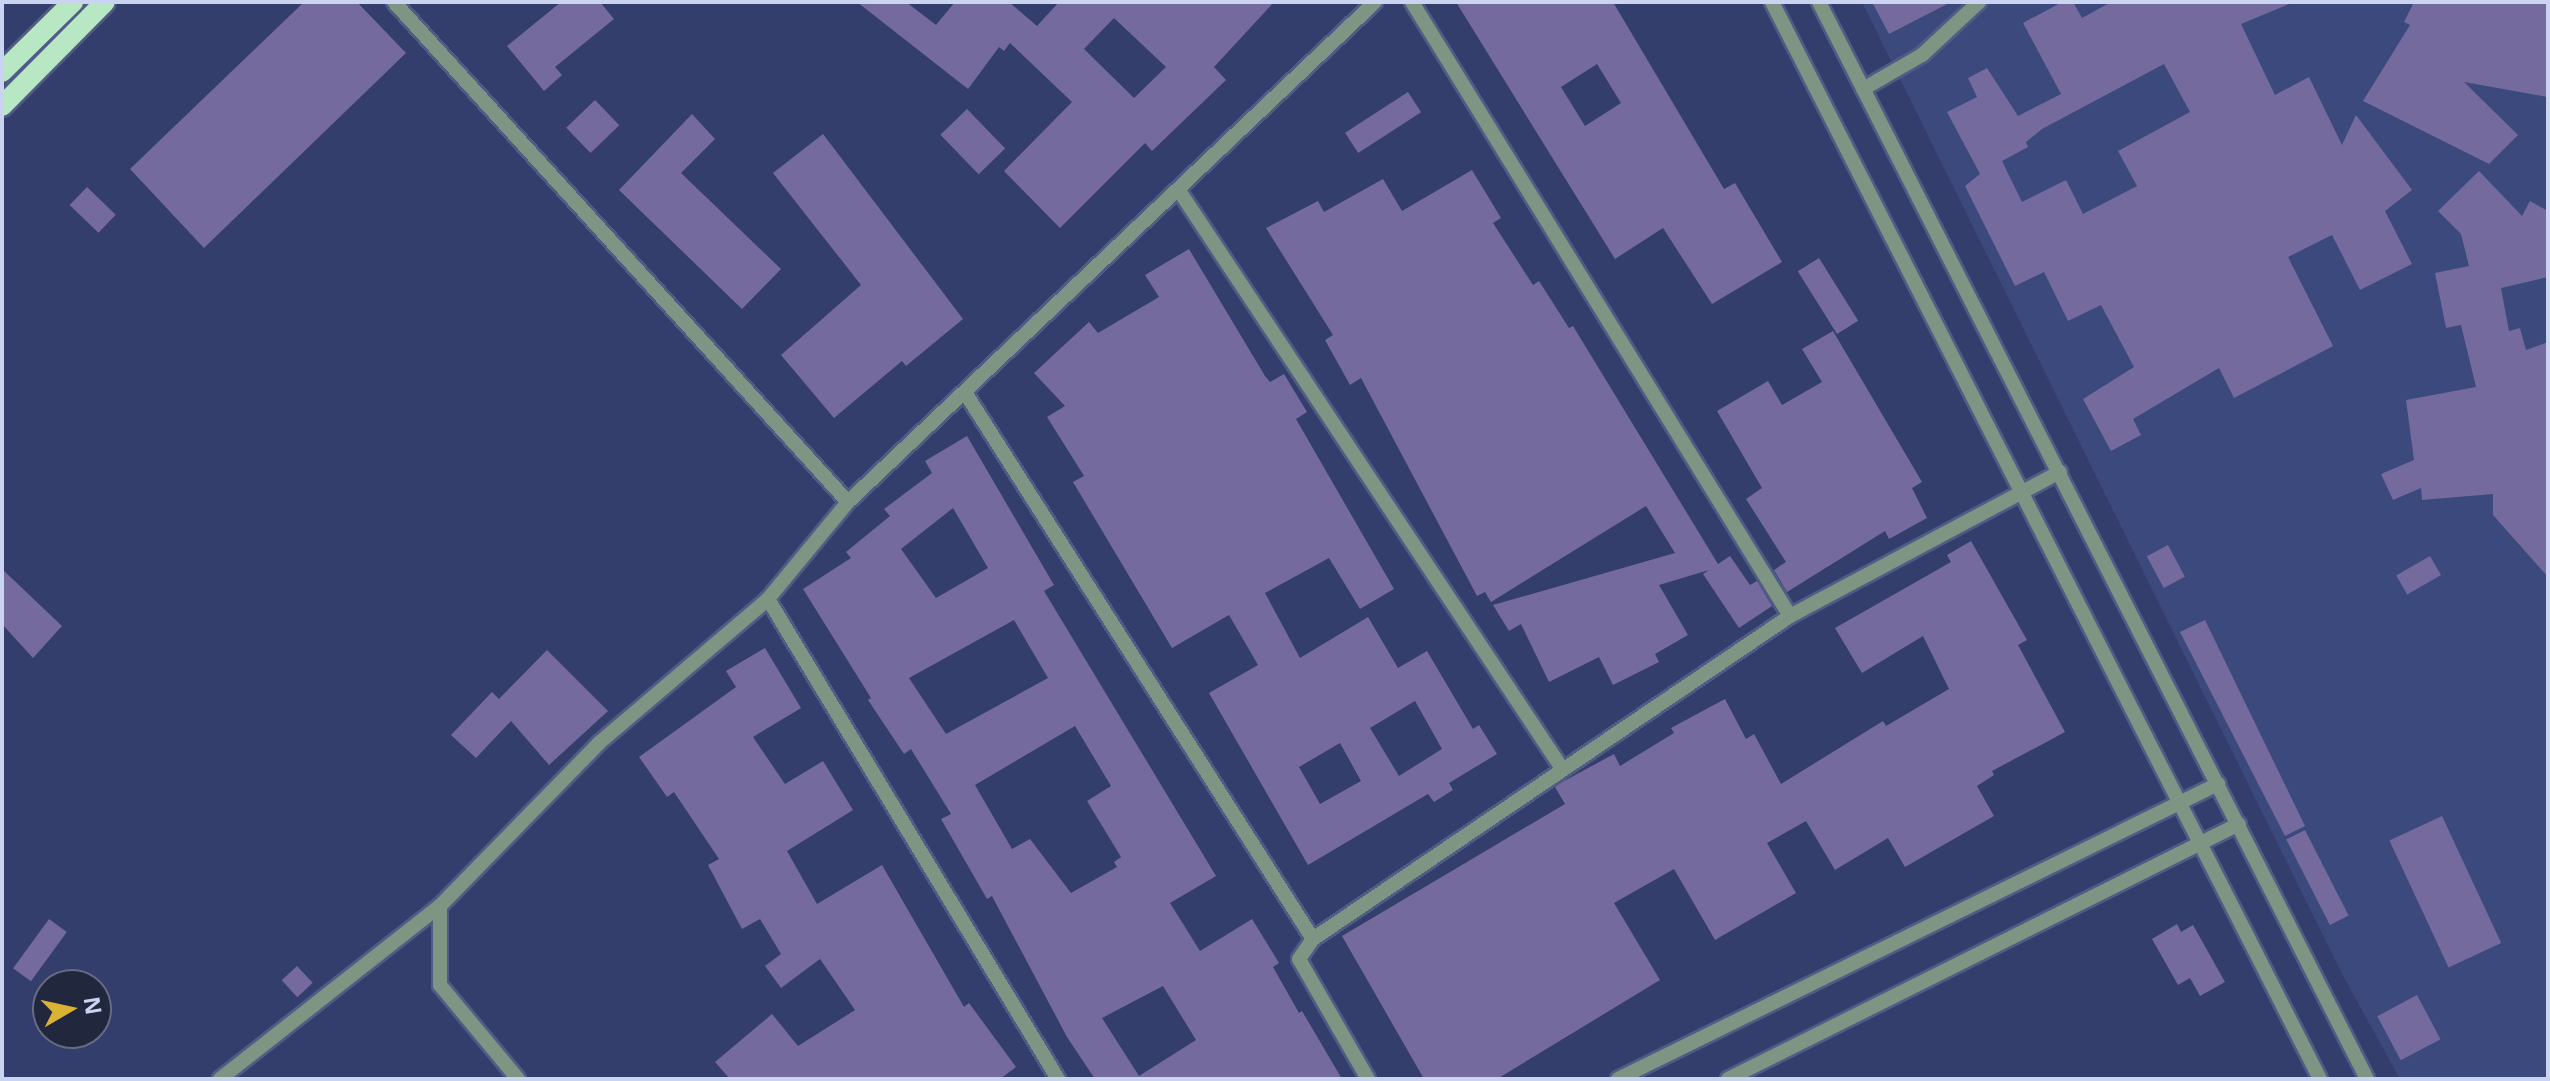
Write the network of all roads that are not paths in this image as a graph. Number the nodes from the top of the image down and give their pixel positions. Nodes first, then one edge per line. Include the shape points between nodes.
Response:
1 (73, 2) edge
2 (105, 2) edge
3 (394, 2) edge
4 (1375, 2) edge
5 (1413, 2) edge
6 (1772, 2) edge
7 (1819, 2) edge
8 (1979, 2) edge
9 (2, 72) edge
10 (1863, 89) junction
11 (2, 106) edge
12 (1178, 189) junction
13 (966, 394) junction
14 (2060, 472) junction
15 (2020, 489) junction
16 (848, 502) junction
17 (768, 599) junction
18 (1790, 616) junction
19 (1561, 767) junction
20 (2218, 784) junction
21 (2180, 803) junction
22 (2239, 824) junction
23 (2202, 842) junction
24 (440, 906) junction
25 (1313, 939) junction
26 (220, 1079) edge
27 (518, 1079) edge
28 (1058, 1079) edge
29 (1368, 1079) edge
30 (1618, 1079) edge
31 (1728, 1079) edge
32 (2320, 1079) edge
33 (2367, 1079) edge

1 - 9 main road
2 - 11 main road
3 - 16 street
4 - 12 street
5 - 18 street
6 - 15 street
7 - 10 street
8 - 10 street via 1922,55
10 - 14 street
12 - 13 street
12 - 19 street
13 - 16 street
13 - 25 street
14 - 15 street
14 - 20 street
15 - 18 street
15 - 21 street
16 - 17 street
17 - 24 street via 599,743
17 - 28 street
18 - 19 street
19 - 25 street
20 - 21 street
20 - 22 street
21 - 23 street
21 - 30 street
22 - 23 street
22 - 33 street
23 - 31 street
23 - 32 street
24 - 26 street
24 - 27 street via 440,985
25 - 29 street via 1299,959

